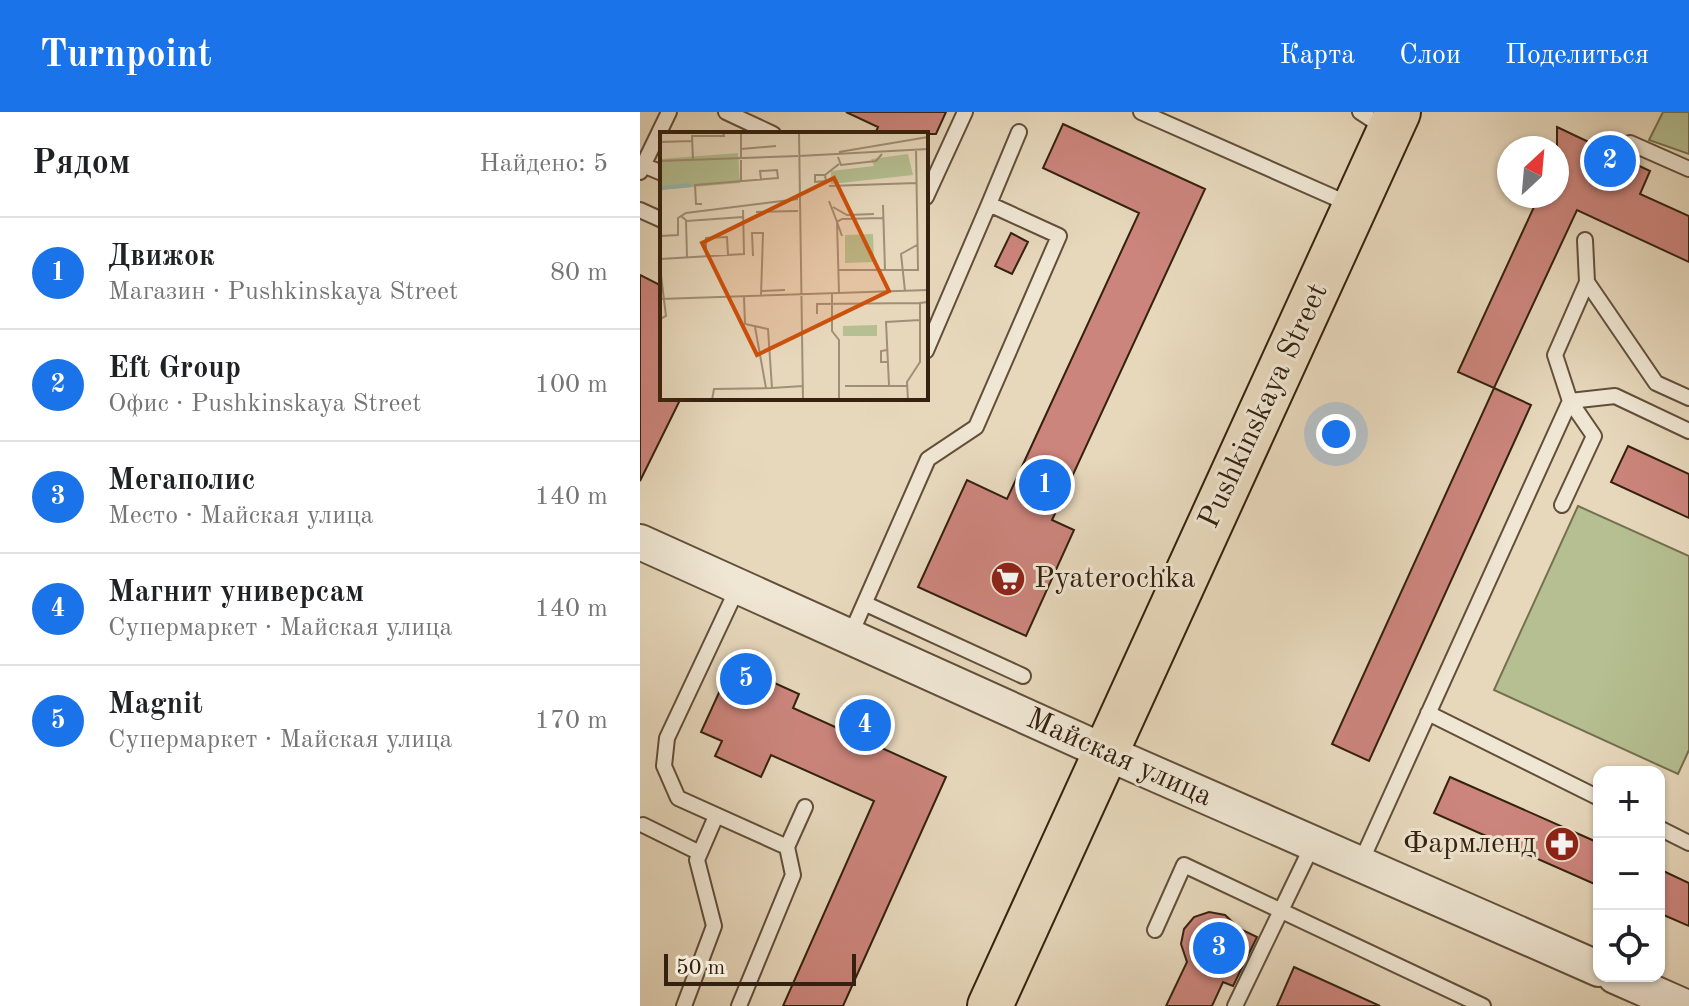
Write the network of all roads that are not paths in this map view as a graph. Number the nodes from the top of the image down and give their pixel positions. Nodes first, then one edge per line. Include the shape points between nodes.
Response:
1 (669, 112) edge
2 (726, 112) edge
3 (965, 112) edge
4 (1141, 112) edge
5 (1382, 118) edge
6 (769, 132) edge
7 (1019, 132) dead end
8 (1630, 143) dead end
9 (642, 168) edge
10 (1689, 169) edge
11 (928, 193) edge
12 (989, 204) junction
13 (1355, 207) junction
14 (640, 210) edge
15 (660, 219) edge
16 (1585, 240) dead end
17 (1587, 282) junction
18 (928, 346) edge
19 (1689, 398) edge
20 (1570, 401) junction
21 (1689, 431) edge
22 (1562, 505) dead end
23 (640, 542) edge
24 (739, 587) junction
25 (866, 604) junction
26 (850, 637) junction
27 (944, 660) junction
28 (1023, 676) dead end
29 (1428, 713) junction
30 (1105, 752) junction
31 (1593, 795) edge
32 (805, 807) dead end
33 (716, 816) junction
34 (643, 825) dead end
35 (1665, 831) edge
36 (1689, 843) edge
37 (1313, 844) junction
38 (787, 847) junction
39 (700, 853) junction
40 (1360, 864) junction
41 (1280, 910) junction
42 (1155, 930) dead end
43 (1593, 966) edge
44 (1629, 982) edge
45 (684, 1006) edge
46 (739, 1006) edge
47 (990, 1006) edge
48 (1235, 1006) edge
49 (1483, 1006) edge
50 (1683, 1006) edge

1 - 9 lane
2 - 6 lane
3 - 11 lane
4 - 13 lane
5 - 13 main road, Pushkinskaya Street
7 - 12 lane
8 - 10 lane
12 - 18 lane
12 - 25 lane via 1059,236 976,427 928,459
13 - 30 main road, Pushkinskaya Street
14 - 15 lane
16 - 17 lane
17 - 19 lane via 1656,383
17 - 20 lane via 1555,355
20 - 21 lane via 1615,396
20 - 22 lane via 1594,436
20 - 29 lane
23 - 24 street, Майская улица
24 - 26 street, Майская улица
24 - 33 lane via 667,738 664,766 678,798
25 - 26 lane
25 - 27 lane
26 - 27 street, Майская улица
27 - 28 lane
27 - 30 street, Майская улица
29 - 31 lane
29 - 40 lane
30 - 37 street, Майская улица
30 - 47 main road, Pushkinskaya Street
32 - 38 lane
33 - 38 lane
33 - 39 lane
34 - 39 lane
35 - 36 lane
37 - 40 street, Майская улица
37 - 41 lane
38 - 46 lane via 793,875
39 - 45 lane via 697,860 714,926
40 - 43 street, Майская улица
41 - 42 lane via 1184,865
41 - 48 lane
41 - 49 lane
44 - 50 street

